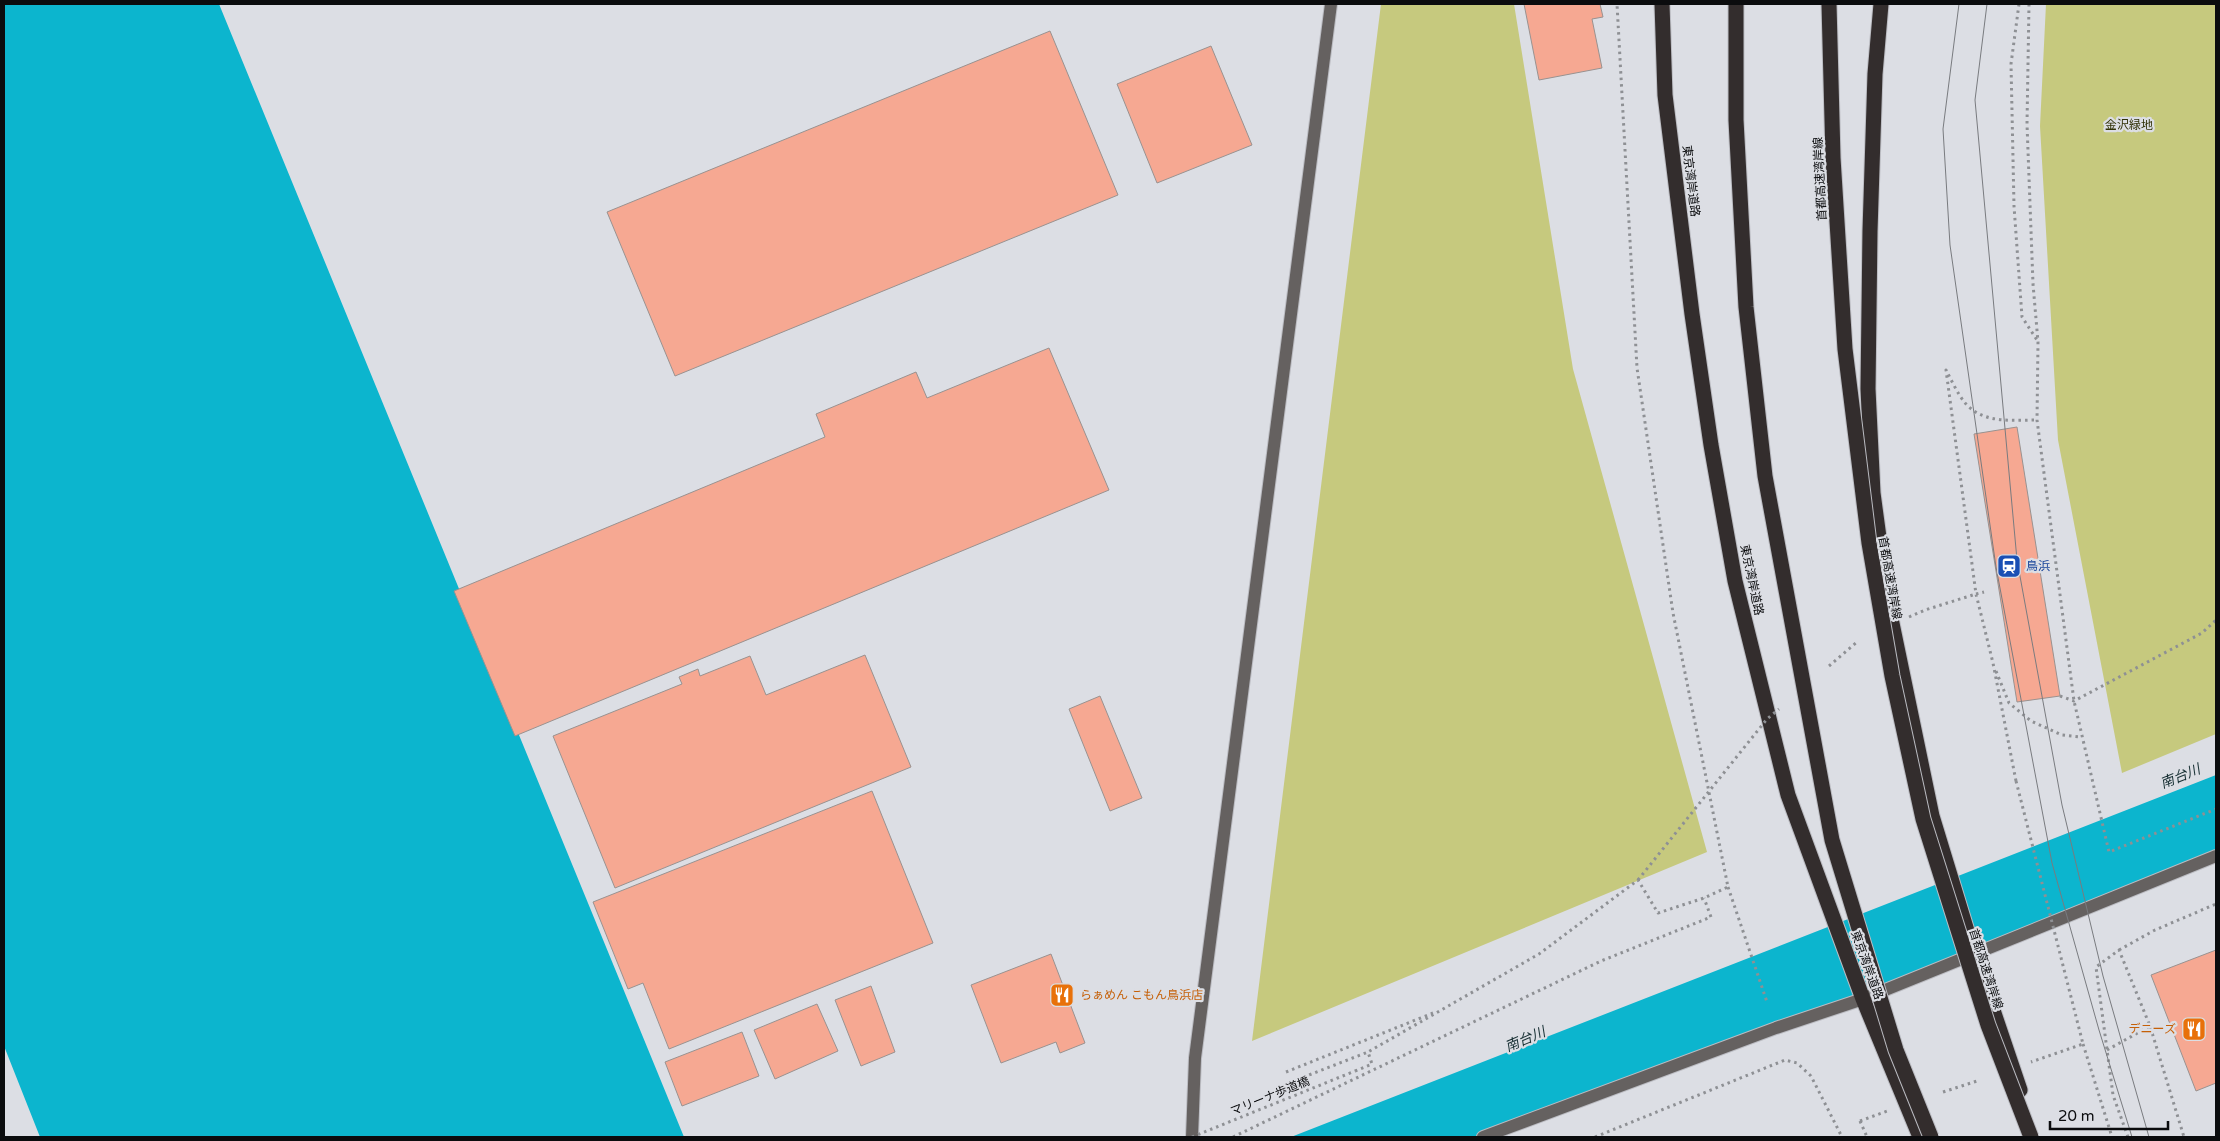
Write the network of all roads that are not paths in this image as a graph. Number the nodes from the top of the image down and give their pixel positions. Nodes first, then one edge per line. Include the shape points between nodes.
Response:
1 (1331, 4) edge
2 (1662, 4) edge
3 (1736, 4) edge
4 (1829, 4) edge
5 (1881, 4) edge
6 (2216, 856) edge
7 (1974, 954) junction
8 (1863, 999) junction
9 (1192, 1137) edge
10 (1483, 1137) edge
11 (1920, 1137) edge
12 (1931, 1137) edge
13 (2031, 1137) edge
14 (2039, 1137) edge

1 - 9 street via 1195,1058
2 - 8 highway, 東京湾岸道路 via 1666,95 1692,314 1735,581 1788,795
3 - 12 highway, bridge via 1736,120 1746,307 1765,476 1832,840 1896,1050
4 - 13 highway, 首都高速湾岸線, bridge via 1845,349 1869,542 1892,676 1922,819 1988,1025
5 - 7 highway via 1875,74 1870,231 1868,389 1873,493 1888,604 1930,807
6 - 7 street
7 - 8 street
7 - 14 highway
8 - 10 street
8 - 11 highway, 東京湾岸道路

